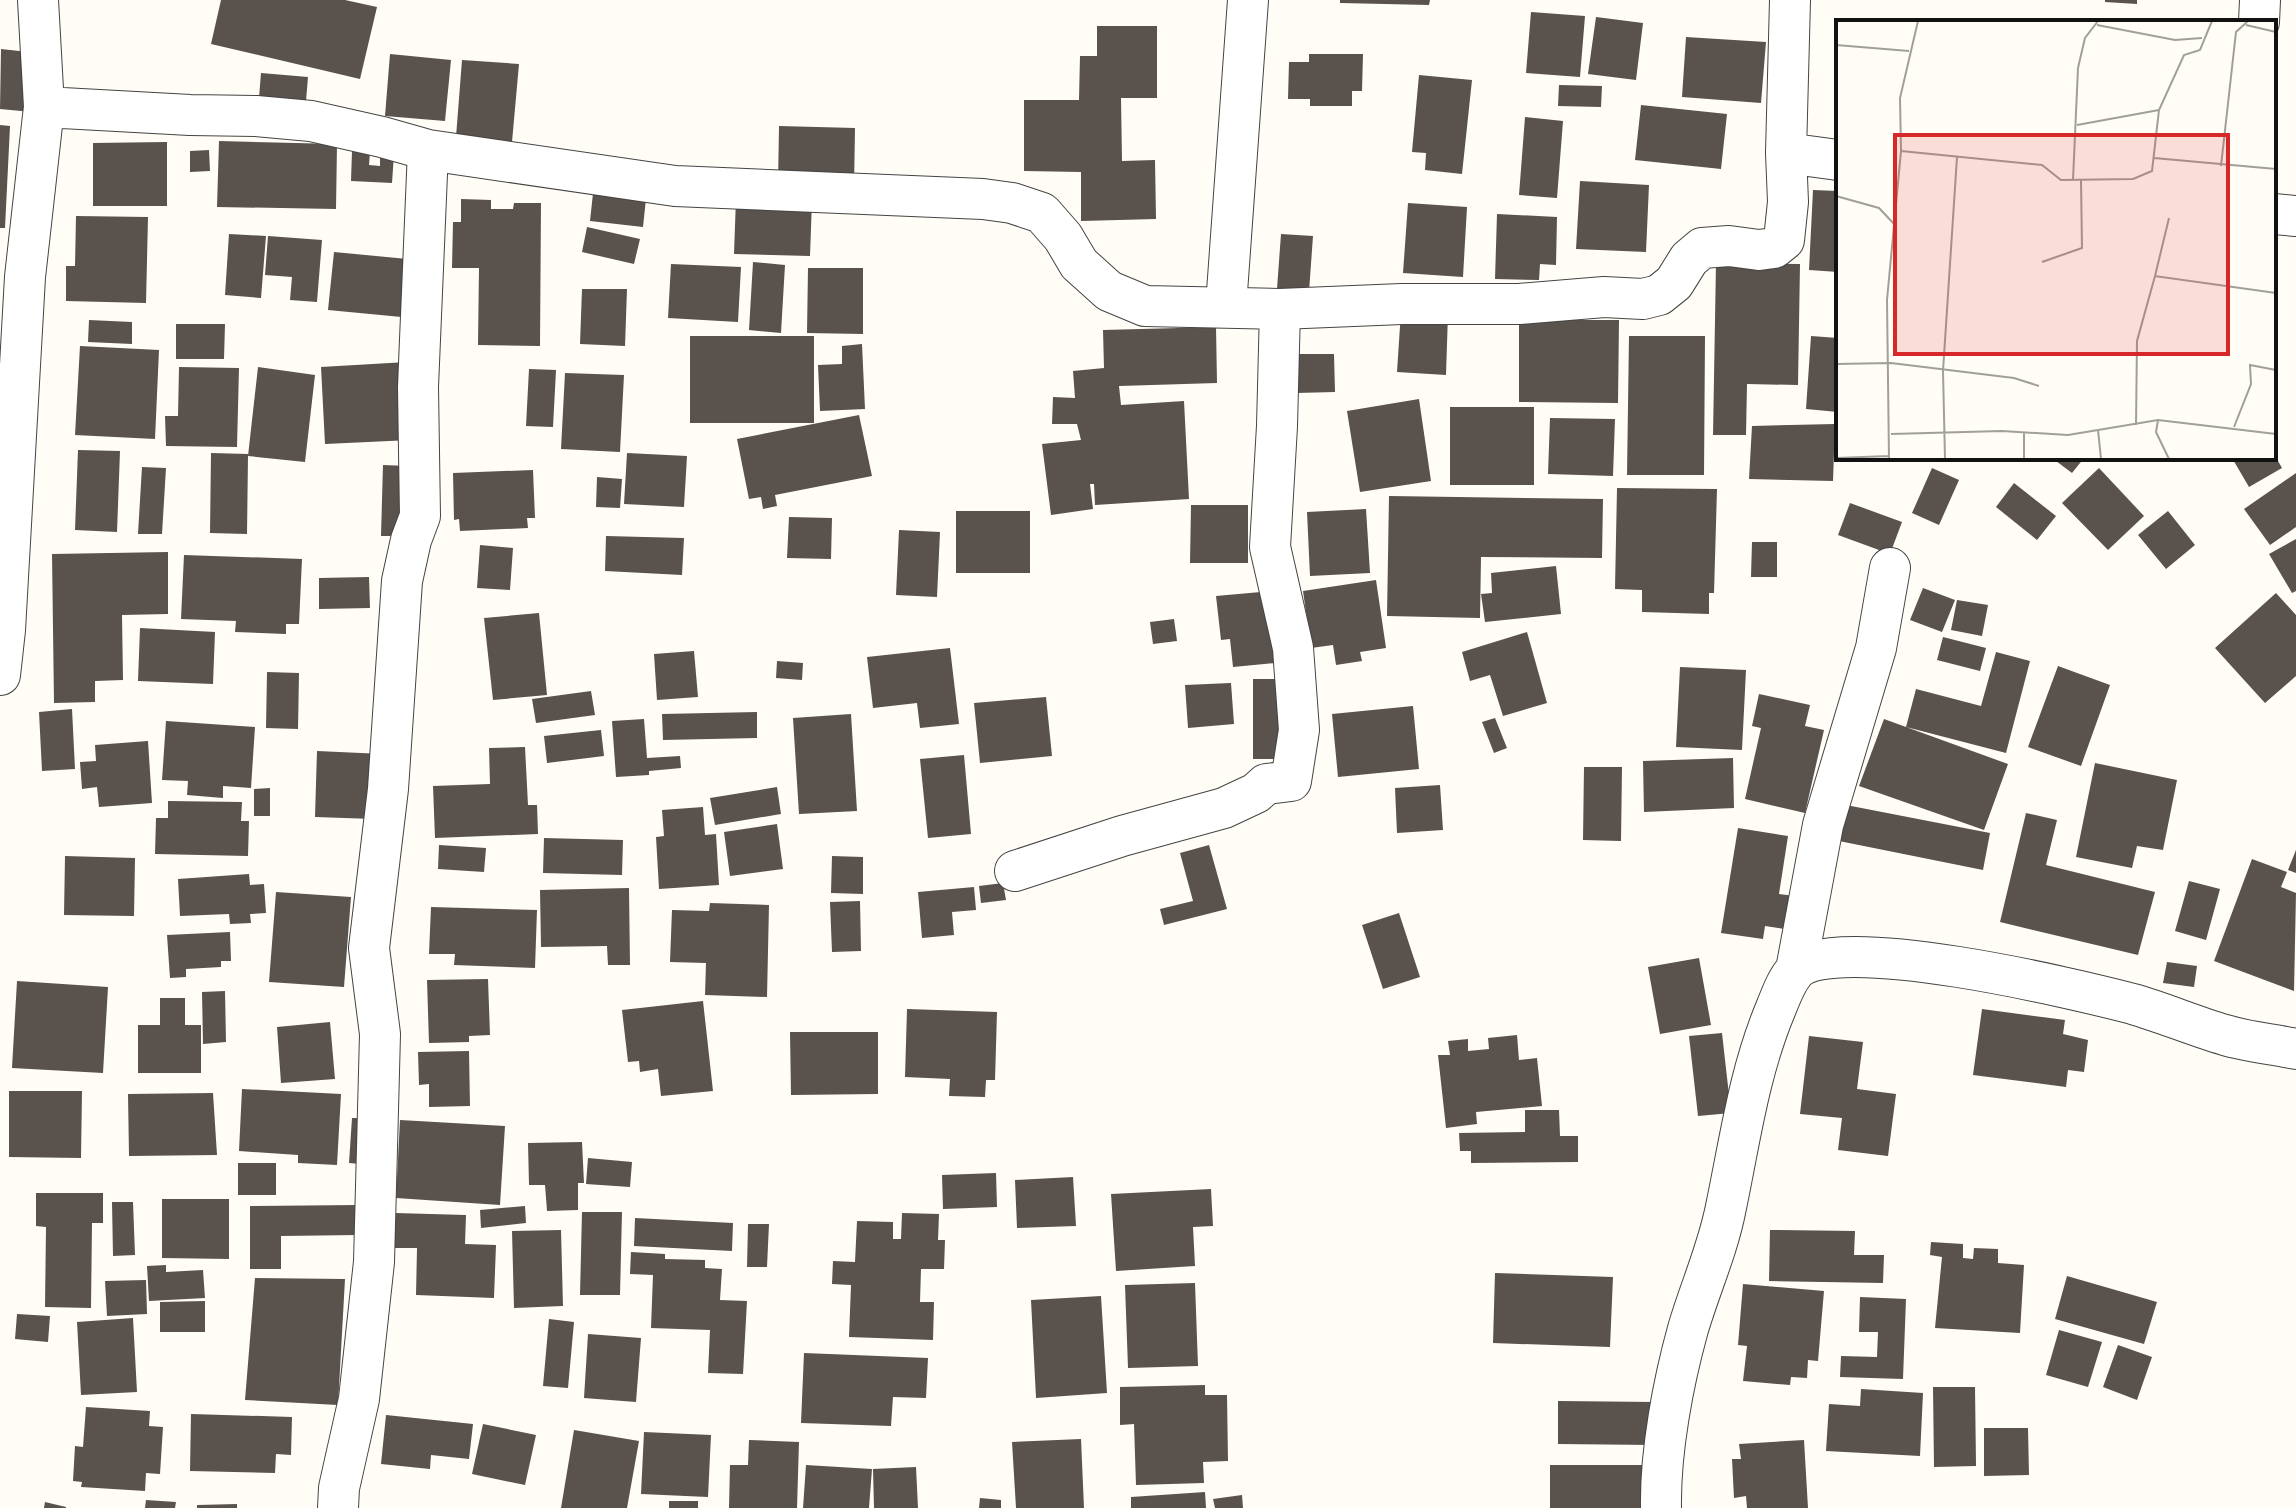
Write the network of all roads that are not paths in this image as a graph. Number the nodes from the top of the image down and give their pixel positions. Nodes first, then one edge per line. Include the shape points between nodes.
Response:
1 (38, 0) edge
2 (1248, 0) edge
3 (1790, 0) edge
4 (2260, 0) edge
5 (2259, 20) edge
6 (44, 107) junction
7 (428, 150) junction
8 (1786, 153) junction
9 (1836, 160) edge
10 (2276, 214) edge
11 (2296, 216) edge
12 (1226, 306) junction
13 (1280, 309) junction
14 (1890, 568) dead end
15 (3, 625) edge
16 (0, 675) edge
17 (1015, 871) dead end
18 (1796, 970) junction
19 (2296, 1049) edge
20 (338, 1508) edge
21 (1661, 1508) edge

1 - 6 street
2 - 12 street
3 - 8 street
4 - 5 street
6 - 7 street via 311,121
6 - 15 street via 25,277
7 - 12 street via 675,186 1012,203 1042,213 1079,264 1109,291 1145,306
7 - 20 street via 418,387 420,516 402,581 388,789 369,948 380,1034 374,1262 359,1399
8 - 9 street
8 - 13 street via 1788,202 1780,245 1759,250 1702,248 1659,295
10 - 11 street
12 - 13 street
13 - 17 street via 1270,547 1293,648 1299,730 1291,781 1266,784 1224,808
14 - 18 street via 1876,648 1823,825
15 - 16 street
18 - 19 street via 1810,961 1831,959 1954,965 2135,1005 2227,1036
18 - 21 street via 1771,1020 1749,1088 1721,1231 1688,1330 1669,1420

